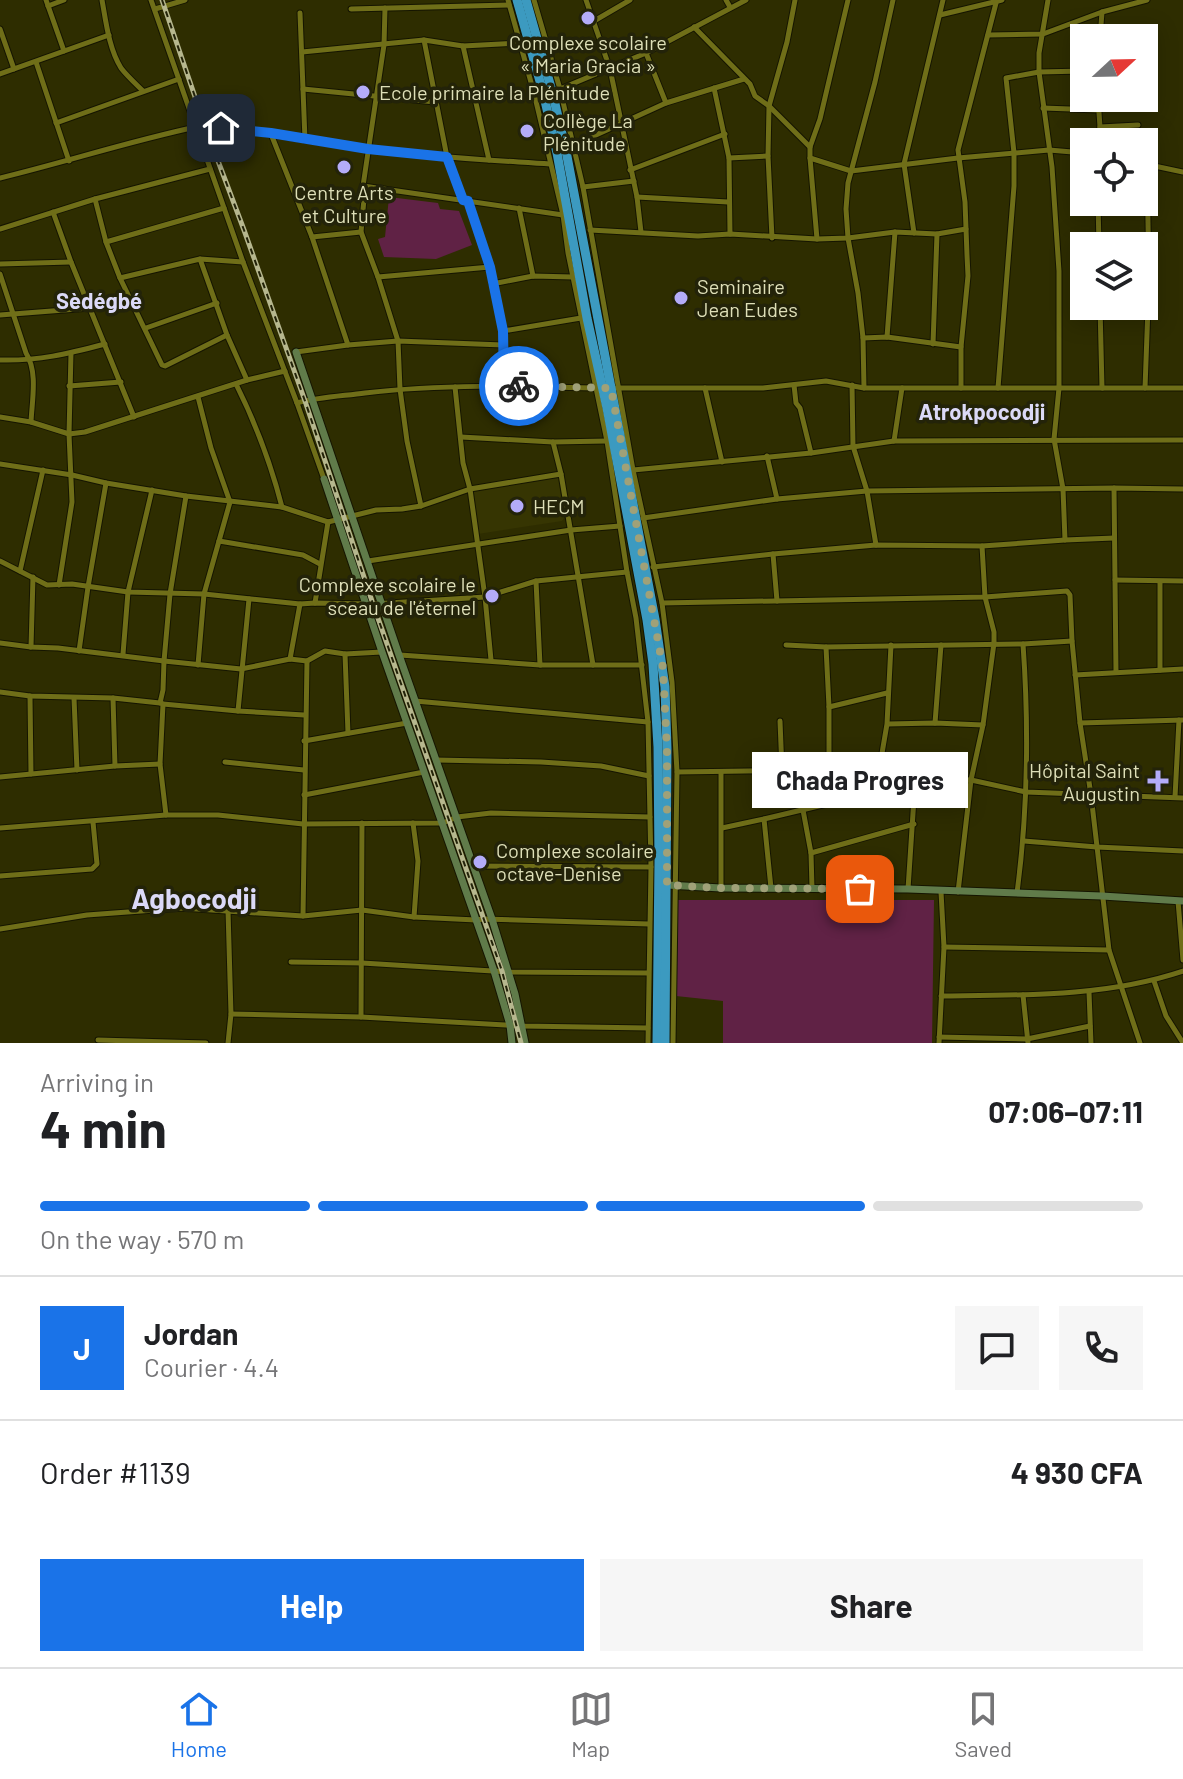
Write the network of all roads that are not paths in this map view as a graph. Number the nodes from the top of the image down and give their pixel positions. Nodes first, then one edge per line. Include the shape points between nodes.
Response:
1 (64, 0) edge
2 (102, 0) edge
3 (151, 0) edge
4 (185, 0) edge
5 (526, 0) edge
6 (534, 0) edge
7 (586, 0) edge
8 (630, 0) edge
9 (726, 0) edge
10 (746, 0) edge
11 (795, 0) edge
12 (848, 0) edge
13 (893, 0) edge
14 (943, 0) edge
15 (1048, 0) edge
16 (1147, 0) edge
17 (999, 1) edge
18 (511, 2) edge
19 (47, 3) edge
20 (410, 4) edge
21 (730, 7) junction
22 (385, 8) junction
23 (351, 9) dead end
24 (155, 10) junction
25 (1102, 12) junction
26 (300, 13) dead end
27 (940, 15) junction
28 (594, 21) junction
29 (1101, 24) edge
30 (694, 27) junction
31 (0, 29) edge
32 (1043, 34) junction
33 (109, 35) junction
34 (988, 35) junction
35 (424, 40) junction
36 (521, 43) junction
37 (384, 45) junction
38 (463, 46) junction
39 (64, 51) junction
40 (302, 52) junction
41 (646, 53) junction
42 (36, 62) junction
43 (14, 69) junction
44 (610, 69) junction
45 (1070, 71) edge
46 (1039, 72) junction
47 (0, 74) edge
48 (179, 79) junction
49 (744, 79) junction
50 (714, 88) junction
51 (303, 89) junction
52 (560, 89) junction
53 (143, 91) junction
54 (376, 97) junction
55 (435, 102) junction
56 (666, 103) junction
57 (769, 106) junction
58 (1043, 108) junction
59 (1070, 109) edge
60 (1098, 112) edge
61 (56, 123) junction
62 (622, 124) junction
63 (1138, 125) dead end
64 (196, 127) junction
65 (1100, 127) joint
66 (221, 128) dead end
67 (271, 133) junction
68 (725, 134) junction
69 (305, 140) junction
70 (574, 145) junction
71 (810, 147) junction
72 (368, 149) junction
73 (1049, 150) junction
74 (1070, 152) edge
75 (1014, 153) junction
76 (768, 156) junction
77 (447, 157) junction
78 (729, 158) junction
79 (810, 158) junction
80 (958, 158) junction
81 (489, 160) junction
82 (69, 161) junction
83 (550, 164) junction
84 (904, 164) junction
85 (1158, 167) edge
86 (210, 169) junction
87 (630, 170) junction
88 (851, 171) junction
89 (1183, 172) edge
90 (0, 178) edge
91 (634, 181) junction
92 (363, 186) junction
93 (583, 187) junction
94 (637, 197) junction
95 (95, 199) junction
96 (466, 201) junction
97 (728, 202) junction
98 (224, 208) junction
99 (519, 208) junction
100 (53, 212) junction
101 (563, 215) junction
102 (1147, 216) edge
103 (0, 229) edge
104 (966, 229) junction
105 (590, 230) junction
106 (361, 232) junction
107 (641, 232) junction
108 (895, 232) junction
109 (914, 233) junction
110 (730, 234) junction
111 (937, 234) junction
112 (312, 237) junction
113 (772, 238) junction
114 (848, 238) junction
115 (817, 239) junction
116 (106, 242) junction
117 (200, 259) junction
118 (71, 262) junction
119 (243, 262) junction
120 (0, 264) edge
121 (490, 267) junction
122 (0, 274) edge
123 (533, 276) junction
124 (378, 277) junction
125 (573, 277) junction
126 (120, 278) junction
127 (492, 284) junction
128 (217, 303) junction
129 (90, 308) junction
130 (14, 314) junction
131 (0, 315) edge
132 (581, 318) junction
133 (1100, 320) edge
134 (146, 329) junction
135 (503, 331) junction
136 (227, 335) junction
137 (887, 337) junction
138 (863, 338) junction
139 (398, 341) junction
140 (105, 344) junction
141 (933, 344) junction
142 (348, 345) junction
143 (503, 345) junction
144 (961, 347) junction
145 (296, 352) joint
146 (71, 353) junction
147 (0, 360) edge
148 (31, 361) junction
149 (285, 371) junction
150 (247, 380) junction
151 (121, 382) junction
152 (236, 384) junction
153 (504, 385) junction
154 (794, 385) junction
155 (852, 385) junction
156 (69, 386) junction
157 (455, 387) junction
158 (607, 388) junction
159 (705, 388) junction
160 (864, 388) junction
161 (902, 388) junction
162 (961, 388) junction
163 (998, 388) junction
164 (1059, 388) junction
165 (1102, 388) junction
166 (1145, 388) junction
167 (1183, 388) edge
168 (400, 389) junction
169 (198, 397) junction
170 (313, 399) junction
171 (297, 403) junction
172 (0, 417) edge
173 (134, 417) junction
174 (31, 422) junction
175 (69, 434) junction
176 (461, 437) junction
177 (1054, 439) junction
178 (1183, 440) edge
179 (607, 441) junction
180 (894, 441) junction
181 (553, 442) junction
182 (853, 446) junction
183 (811, 453) junction
184 (767, 456) junction
185 (722, 462) junction
186 (0, 464) edge
187 (43, 470) junction
188 (633, 470) junction
189 (561, 474) junction
190 (72, 475) junction
191 (324, 479) joint
192 (106, 483) junction
193 (1114, 488) junction
194 (470, 489) junction
195 (1063, 489) junction
196 (1183, 489) edge
197 (152, 490) junction
198 (867, 491) junction
199 (186, 496) junction
200 (777, 499) junction
201 (230, 502) junction
202 (421, 506) junction
203 (282, 507) junction
204 (352, 516) junction
205 (643, 518) junction
206 (337, 519) junction
207 (328, 522) junction
208 (620, 526) junction
209 (571, 530) junction
210 (1114, 538) junction
211 (1065, 540) junction
212 (219, 541) junction
213 (876, 545) junction
214 (477, 546) junction
215 (982, 546) junction
216 (773, 554) junction
217 (0, 561) edge
218 (368, 561) junction
219 (320, 564) junction
220 (653, 567) junction
221 (20, 571) junction
222 (627, 572) junction
223 (577, 576) junction
224 (33, 577) junction
225 (1115, 580) junction
226 (536, 581) junction
227 (1183, 581) edge
228 (1160, 582) junction
229 (59, 585) junction
230 (88, 587) junction
231 (128, 592) junction
232 (170, 594) junction
233 (204, 594) junction
234 (485, 597) junction
235 (985, 597) junction
236 (249, 599) junction
237 (777, 601) junction
238 (315, 603) junction
239 (382, 603) junction
240 (662, 603) junction
241 (300, 604) junction
242 (366, 604) junction
243 (1072, 641) junction
244 (0, 643) edge
245 (994, 643) junction
246 (1023, 644) junction
247 (786, 645) dead end
248 (891, 645) junction
249 (941, 645) junction
250 (31, 647) junction
251 (826, 647) junction
252 (79, 651) junction
253 (382, 652) junction
254 (345, 654) junction
255 (123, 655) junction
256 (399, 655) junction
257 (290, 659) junction
258 (491, 660) junction
259 (164, 661) junction
260 (307, 661) junction
261 (198, 665) junction
262 (540, 665) junction
263 (593, 665) junction
264 (642, 665) junction
265 (241, 669) junction
266 (1183, 669) edge
267 (1160, 670) junction
268 (1116, 672) junction
269 (1075, 675) junction
270 (0, 692) edge
271 (887, 693) junction
272 (30, 696) junction
273 (74, 698) junction
274 (113, 698) junction
275 (415, 701) junction
276 (162, 703) junction
277 (829, 707) junction
278 (238, 711) junction
279 (304, 715) junction
280 (1181, 720) edge
281 (780, 721) dead end
282 (648, 722) junction
283 (408, 723) junction
284 (935, 723) junction
285 (1080, 723) junction
286 (887, 724) junction
287 (983, 725) junction
288 (348, 733) junction
289 (304, 741) junction
290 (435, 760) junction
291 (225, 762) dead end
292 (160, 764) junction
293 (115, 766) junction
294 (77, 770) junction
295 (304, 770) junction
296 (782, 770) junction
297 (829, 770) junction
298 (424, 772) junction
299 (677, 772) junction
300 (721, 772) junction
301 (31, 774) junction
302 (649, 776) junction
303 (0, 777) edge
304 (971, 780) junction
305 (915, 783) junction
306 (1026, 792) junction
307 (303, 795) junction
308 (1091, 795) junction
309 (1175, 797) junction
310 (1183, 798) edge
311 (803, 810) junction
312 (166, 815) junction
313 (457, 817) junction
314 (650, 817) junction
315 (764, 819) junction
316 (93, 822) junction
317 (362, 823) junction
318 (413, 823) junction
319 (443, 823) junction
320 (303, 824) junction
321 (914, 824) junction
322 (0, 828) edge
323 (722, 828) junction
324 (1024, 841) junction
325 (1097, 847) junction
326 (1183, 851) edge
327 (811, 853) junction
328 (473, 866) junction
329 (651, 867) junction
330 (0, 876) edge
331 (670, 886) junction
332 (721, 888) junction
333 (771, 888) junction
334 (812, 888) junction
335 (908, 889) junction
336 (941, 892) junction
337 (958, 892) junction
338 (1017, 893) junction
339 (1102, 896) junction
340 (1180, 901) edge
341 (228, 910) junction
342 (362, 910) junction
343 (303, 916) junction
344 (414, 917) junction
345 (492, 919) junction
346 (476, 920) junction
347 (649, 924) junction
348 (0, 929) edge
349 (1183, 944) edge
350 (944, 947) junction
351 (1109, 950) junction
352 (1183, 960) edge
353 (291, 962) dead end
354 (362, 963) junction
355 (494, 971) junction
356 (1183, 971) edge
357 (509, 972) junction
358 (648, 973) junction
359 (1154, 981) junction
360 (1121, 986) junction
361 (1089, 992) junction
362 (1023, 995) junction
363 (941, 996) junction
364 (231, 1014) junction
365 (361, 1017) junction
366 (510, 1025) junction
367 (522, 1026) junction
368 (1090, 1026) junction
369 (648, 1028) junction
370 (98, 1040) dead end
371 (939, 1040) edge
372 (1027, 1041) edge
373 (186, 1042) edge
374 (206, 1043) edge
375 (228, 1043) edge
376 (512, 1043) edge
377 (525, 1043) edge
378 (648, 1043) edge
379 (657, 1043) edge
380 (665, 1043) edge
381 (673, 1043) edge
382 (1091, 1043) edge
383 (1140, 1043) edge
384 (1183, 1043) edge

1 - 19 street
2 - 33 street
3 - 24 street
4 - 24 street
5 - 158 highway via 566,151
6 - 52 street
7 - 28 street
8 - 28 street
9 - 21 street
10 - 21 street
11 - 57 street
12 - 71 street
13 - 88 street
14 - 27 street
15 - 32 street
16 - 25 street
17 - 27 street
17 - 34 street
18 - 20 street
18 - 36 street
18 - 158 highway via 543,92 587,318
19 - 39 street
20 - 22 street
21 - 30 street
22 - 23 street
22 - 37 street
24 - 48 street
25 - 29 street
25 - 32 street
26 - 40 street
27 - 84 street
28 - 44 street
30 - 41 street
30 - 49 street
31 - 43 street
32 - 34 street
32 - 46 street
33 - 39 street
33 - 53 street via 121,67
34 - 80 street
35 - 37 street
35 - 38 street
35 - 55 street
36 - 38 street
36 - 83 street
37 - 40 street
37 - 54 street
38 - 81 street
39 - 42 street
40 - 51 street
41 - 44 street
41 - 56 street
42 - 43 street
42 - 61 street
43 - 47 street
44 - 52 street
44 - 62 street
45 - 46 street
46 - 58 street
46 - 75 street via 1006,78
48 - 53 street
48 - 64 street
49 - 50 street
49 - 57 street
50 - 56 street
50 - 68 street
51 - 54 street
51 - 69 street
52 - 70 street
53 - 61 street
54 - 55 street
54 - 72 street
55 - 77 street
56 - 62 street
57 - 71 street
57 - 76 street
58 - 59 street
58 - 73 street
60 - 65 street
61 - 82 street
62 - 70 street
62 - 87 street
63 - 65 street
64 - 82 street
64 - 86 street
66 - 67 street
67 - 69 street
67 - 112 street
68 - 78 street
68 - 87 street
69 - 72 street
70 - 93 street
71 - 79 street
72 - 77 street
72 - 92 street
73 - 74 street
73 - 75 street
73 - 164 street via 1059,271
75 - 80 street
75 - 163 street
76 - 78 street
76 - 113 street
77 - 81 street
77 - 96 street
78 - 97 street
79 - 88 street
79 - 115 street
80 - 84 street
80 - 104 street
81 - 83 street
82 - 90 street
83 - 101 street
84 - 88 street
84 - 109 street
85 - 89 street
86 - 95 street
86 - 98 street
87 - 91 street
88 - 114 street
91 - 93 street
91 - 94 street
92 - 96 street
92 - 106 street
93 - 105 street
94 - 97 street
94 - 107 street
95 - 100 street
95 - 116 street
96 - 99 street
96 - 121 street
97 - 110 street
98 - 116 street
98 - 119 street
99 - 101 street
99 - 123 street
100 - 103 street
100 - 118 street
101 - 125 street
102 - 166 street
104 - 111 street
104 - 144 street
105 - 107 street
105 - 158 street
106 - 112 street
106 - 124 street
107 - 110 street
108 - 109 street
108 - 114 street
108 - 137 street
109 - 111 street
110 - 113 street
111 - 141 street
112 - 142 street
113 - 115 street
114 - 115 street
114 - 138 street
116 - 126 street
117 - 119 street
117 - 126 street
117 - 128 street
118 - 120 street
118 - 129 street
119 - 149 street
121 - 124 street
121 - 127 street
122 - 130 street
123 - 125 street
123 - 127 street
124 - 139 street
125 - 132 street
126 - 134 street
127 - 135 street
128 - 134 street
128 - 136 street
129 - 130 street
129 - 140 street
130 - 131 street
130 - 148 street
132 - 135 street
132 - 158 street
133 - 165 street
134 - 136 street via 165,366
135 - 143 street
136 - 150 street
137 - 138 street
137 - 141 street
138 - 160 street
139 - 142 street
139 - 143 street
139 - 168 street
140 - 146 street
140 - 151 street
141 - 144 street
142 - 145 street
143 - 153 street
144 - 162 street
145 - 170 main road
146 - 148 street
146 - 156 street
147 - 148 street
148 - 174 street
149 - 150 street
149 - 171 street
150 - 152 street
151 - 156 street
151 - 173 street
152 - 169 street
152 - 203 street via 258,429
153 - 157 street
153 - 158 street
154 - 155 street
154 - 159 street
154 - 183 street
155 - 160 street
155 - 182 street
156 - 175 street
157 - 168 street
157 - 176 street
158 - 159 street
158 - 179 street
158 - 188 street
158 - 331 highway via 663,668
158 - 379 highway via 655,686
159 - 185 street
160 - 161 street
161 - 162 street
161 - 180 street
162 - 163 street
163 - 164 street
164 - 165 street
164 - 177 street
165 - 166 street
166 - 167 street
168 - 170 street
168 - 202 street
169 - 173 street
169 - 201 street
170 - 171 street
170 - 204 main road
171 - 191 street
172 - 174 street
173 - 175 street
174 - 175 street
175 - 190 street
176 - 181 street
176 - 194 street
177 - 178 street
177 - 180 street
177 - 195 street
179 - 181 street
179 - 208 street
180 - 182 street
181 - 189 street
182 - 183 street
182 - 198 street
183 - 184 street
184 - 185 street
184 - 200 street
185 - 188 street
186 - 187 street
187 - 190 street
187 - 221 street
188 - 205 street
189 - 194 street
189 - 209 street
190 - 192 street
190 - 229 street
191 - 206 main road
192 - 197 street
192 - 230 street
193 - 195 street
193 - 196 street
193 - 210 street
194 - 202 street
194 - 214 street
195 - 198 street
195 - 211 street
197 - 199 street
197 - 231 street
198 - 200 street
198 - 213 street
199 - 201 street
199 - 232 street
200 - 205 street
201 - 203 street
201 - 212 street
202 - 204 street
203 - 207 street
204 - 206 street
204 - 218 main road
205 - 220 street
206 - 207 street
206 - 242 main road
207 - 219 street
208 - 209 street
208 - 222 street
209 - 214 street
209 - 223 street
210 - 211 street
210 - 225 street
211 - 215 street
212 - 219 street via 303,555
212 - 233 street
213 - 215 street
213 - 216 street
214 - 218 street
214 - 234 street
215 - 235 street
216 - 220 street
216 - 237 street
217 - 221 street
218 - 239 main road
219 - 238 street
220 - 240 street
221 - 224 street
222 - 223 street
222 - 264 street
223 - 226 street
223 - 263 street
224 - 229 street
224 - 250 street
225 - 228 street
225 - 268 street
226 - 234 street
226 - 262 street
227 - 228 street
228 - 267 street
229 - 230 street
230 - 231 street
230 - 252 street
231 - 232 street
231 - 255 street
232 - 233 street
232 - 259 street
233 - 236 street
233 - 261 street
234 - 239 street
234 - 258 street
235 - 237 street
235 - 243 street via 1067,591
235 - 245 street
236 - 241 street
236 - 265 street
237 - 240 street
238 - 241 street
238 - 242 street
239 - 242 street
239 - 256 main road
240 - 299 street
241 - 257 street
242 - 253 main road
243 - 246 street
243 - 269 street
244 - 250 street
245 - 246 street
245 - 249 street
245 - 287 street
246 - 306 street
247 - 251 street
248 - 249 street
248 - 251 street
248 - 271 street
249 - 284 street
250 - 252 street
251 - 277 street
252 - 255 street
253 - 254 street
253 - 283 main road
254 - 260 street via 325,651
254 - 288 street
255 - 259 street
256 - 258 street
256 - 275 main road
257 - 260 street
257 - 265 street
258 - 262 street
259 - 261 street
259 - 276 street
260 - 279 street
261 - 265 street
262 - 263 street
263 - 264 street
264 - 282 street
265 - 278 street
266 - 267 street
267 - 268 street
268 - 269 street
269 - 285 street
270 - 272 street
271 - 277 street
271 - 286 street
272 - 273 street
272 - 301 street
273 - 274 street
273 - 294 street
274 - 276 street
274 - 293 street
275 - 282 street
275 - 290 main road
276 - 278 street
276 - 292 street
277 - 297 street
278 - 279 street
279 - 289 street
280 - 285 street
280 - 309 street
281 - 296 street
282 - 302 street
283 - 288 street
283 - 298 main road
284 - 286 street
284 - 287 street
285 - 308 street
286 - 297 street via 878,767
287 - 304 street
288 - 289 street
289 - 295 street
290 - 302 street via 601,766
290 - 313 main road
291 - 295 street
292 - 293 street
292 - 312 street
293 - 294 street
294 - 301 street
295 - 307 street
296 - 297 street
296 - 300 street
298 - 307 street
298 - 319 main road
299 - 300 street
299 - 331 street
300 - 323 street
301 - 303 street
302 - 314 street
304 - 305 street
304 - 306 street
304 - 337 street
305 - 311 street
305 - 321 street
306 - 308 street
306 - 324 street
307 - 320 street
308 - 309 street
308 - 325 street
309 - 310 street
311 - 315 street
311 - 327 street
312 - 316 street
312 - 320 street
313 - 314 street
313 - 319 street
313 - 328 main road
314 - 329 street
315 - 323 street
315 - 333 street
316 - 322 street
316 - 330 street via 97,864 92,869
317 - 318 street
317 - 320 street
317 - 342 street
318 - 319 street
318 - 344 street via 418,861
319 - 346 main road
320 - 343 street
321 - 327 street
321 - 335 street
323 - 332 street
324 - 325 street
324 - 338 street
325 - 326 street
325 - 339 street
327 - 334 street
328 - 329 street
328 - 345 main road
329 - 347 street
331 - 332 main road
331 - 380 highway
331 - 381 street via 676,928
332 - 333 main road
333 - 334 main road
334 - 335 main road
335 - 336 main road
336 - 337 main road
336 - 350 street
337 - 338 main road
338 - 339 main road
339 - 340 main road
339 - 351 street
340 - 349 street
341 - 343 street
341 - 348 street via 127,911
341 - 364 street
342 - 343 street
342 - 344 street
342 - 354 street
344 - 346 street
345 - 346 street
345 - 347 street
345 - 357 main road
346 - 355 main road
347 - 358 street
349 - 352 street
350 - 351 street
350 - 363 street
351 - 360 street
353 - 354 street
354 - 355 street
354 - 365 street
355 - 357 street
355 - 366 main road
356 - 359 street
357 - 358 street
357 - 367 main road
358 - 369 street
359 - 360 street
359 - 384 street
360 - 361 street
360 - 383 street
361 - 362 street
361 - 368 street
362 - 363 street
362 - 372 street
363 - 371 street
364 - 365 street
364 - 375 street
365 - 366 street
366 - 367 street
366 - 376 main road
367 - 369 street
367 - 377 main road
368 - 372 street
368 - 382 street
369 - 378 street
370 - 373 street
371 - 372 street
373 - 374 street

